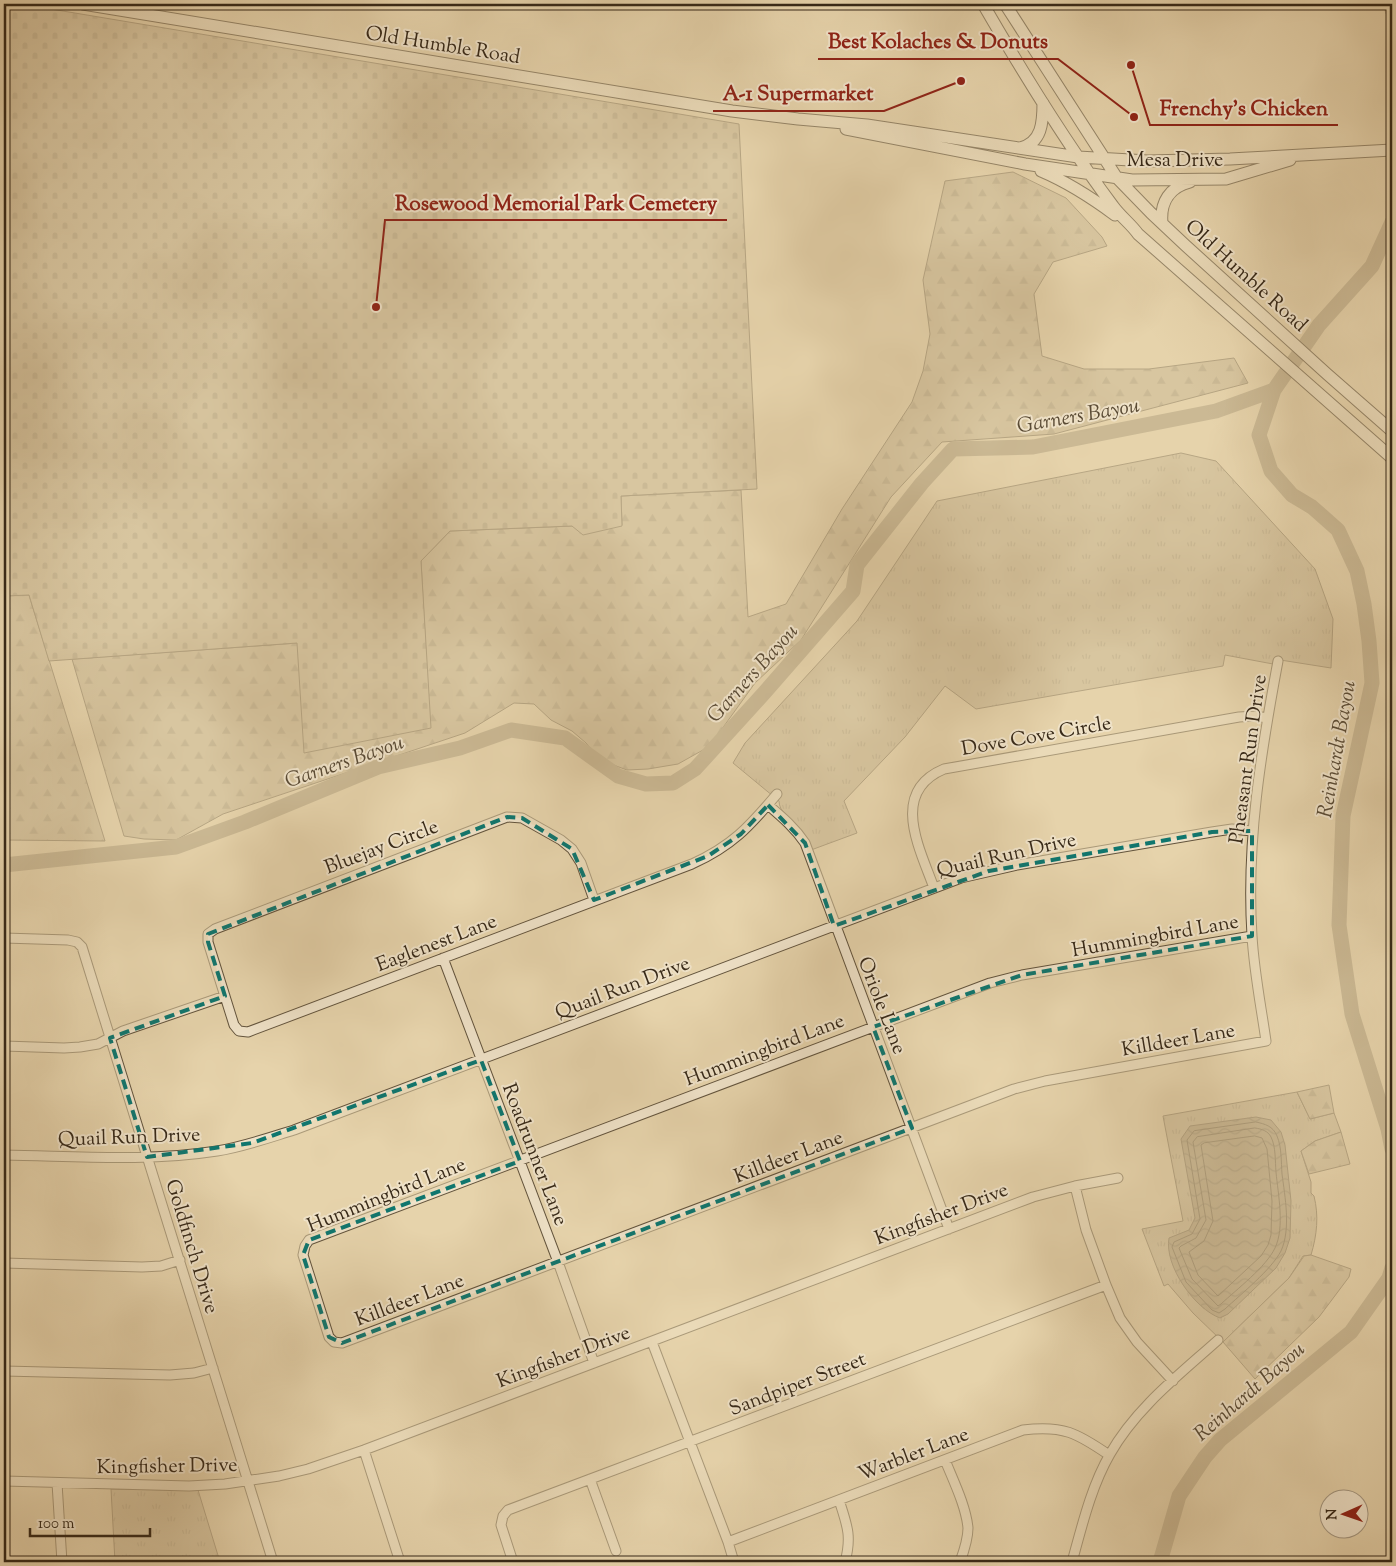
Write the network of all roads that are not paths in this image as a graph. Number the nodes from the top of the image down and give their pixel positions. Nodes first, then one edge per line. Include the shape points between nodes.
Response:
1 (83, 4) edge
2 (983, 4) edge
3 (1005, 4) edge
4 (1043, 101) junction
5 (798, 119) junction
6 (1017, 148) junction
7 (1392, 150) edge
8 (1316, 153) junction
9 (1078, 157) junction
10 (1106, 158) junction
11 (1025, 164) junction
12 (1091, 175) junction
13 (1117, 178) junction
14 (1200, 180) junction
15 (1162, 223) junction
16 (1136, 230) junction
17 (1392, 431) edge
18 (1392, 458) edge
19 (1278, 661) dead end
20 (1267, 718) junction
21 (777, 794) dead end
22 (768, 805) junction
23 (1252, 830) junction
24 (934, 888) junction
25 (594, 900) junction
26 (834, 926) junction
27 (1252, 936) junction
28 (4, 938) edge
29 (443, 958) junction
30 (225, 996) junction
31 (873, 1027) junction
32 (110, 1038) junction
33 (1266, 1041) joint
34 (4, 1046) edge
35 (481, 1060) junction
36 (912, 1128) junction
37 (4, 1155) edge
38 (147, 1157) junction
39 (520, 1161) junction
40 (1118, 1178) dead end
41 (1075, 1186) junction
42 (949, 1229) junction
43 (180, 1260) junction
44 (558, 1262) junction
45 (4, 1263) edge
46 (1106, 1285) junction
47 (1218, 1340) dead end
48 (334, 1342) joint
49 (652, 1342) junction
50 (594, 1363) junction
51 (213, 1368) junction
52 (4, 1372) edge
53 (1173, 1381) junction
54 (690, 1442) junction
55 (364, 1450) junction
56 (1109, 1455) junction
57 (945, 1460) junction
58 (590, 1479) junction
59 (4, 1481) edge
60 (248, 1481) junction
61 (57, 1483) junction
62 (839, 1500) junction
63 (728, 1542) junction
64 (616, 1551) dead end
65 (62, 1562) edge
66 (273, 1562) edge
67 (400, 1562) edge
68 (513, 1562) edge
69 (734, 1562) edge
70 (845, 1562) edge
71 (960, 1562) edge
72 (1072, 1562) edge

1 - 5 main road, Old Humble Road via 732,111
2 - 4 main road
3 - 10 main road
4 - 6 main road via 1038,137 1029,145
4 - 9 main road
5 - 6 main road, Old Humble Road via 867,125
5 - 11 main road, Old Humble Road
6 - 9 main road, Old Humble Road
7 - 8 main road, Mesa Drive
8 - 10 main road, Mesa Drive via 1190,161
8 - 14 main road, Mesa Drive via 1226,179
9 - 10 main road, Old Humble Road
9 - 12 main road, Old Humble Road
10 - 13 main road, Old Humble Road
11 - 12 main road, Old Humble Road
11 - 16 main road via 1058,178
12 - 13 main road, Mesa Drive
12 - 16 main road, Old Humble Road via 1114,208
13 - 14 main road, Mesa Drive
13 - 15 main road, Old Humble Road
14 - 15 main road via 1172,190 1162,206
15 - 17 main road, Old Humble Road
16 - 18 main road, Old Humble Road
19 - 20 street, Pheasant Run Drive
20 - 23 street, Pheasant Run Drive
20 - 24 street, Dove Cove Circle via 1239,717 935,773 921,787 912,814 915,834
21 - 22 street, Eaglenest Lane
22 - 25 street, Eaglenest Lane via 725,847
22 - 26 street, Oriole Lane via 799,833 805,844
23 - 24 street, Quail Run Drive via 1232,829 1017,865
23 - 27 street, Pheasant Run Drive
24 - 26 street, Quail Run Drive
25 - 29 street, Eaglenest Lane
25 - 30 street, Bluejay Circle via 581,863 572,849 522,818 507,817 214,929 208,934 208,942
26 - 31 street, Oriole Lane
26 - 35 street, Quail Run Drive
27 - 31 street, Hummingbird Lane via 990,983
27 - 33 street, Pheasant Run Drive
28 - 32 street, Goldfinch Drive via 68,940 82,947
29 - 30 street, Eaglenest Lane via 248,1032 240,1031 234,1025
29 - 35 street, Roadrunner Lane
30 - 32 street via 141,1024
31 - 36 street, Oriole Lane
31 - 39 street, Hummingbird Lane
32 - 34 street via 80,1047
32 - 38 street, Goldfinch Drive
33 - 36 street, Killdeer Lane via 1046,1081 1014,1089
35 - 38 street, Quail Run Drive via 252,1143 218,1151
35 - 39 street, Roadrunner Lane
36 - 42 street, Oriole Lane
36 - 44 street, Killdeer Lane
37 - 38 street, Quail Run Drive
38 - 43 street, Goldfinch Drive
39 - 44 street, Roadrunner Lane
39 - 48 street, Hummingbird Lane via 309,1240 303,1256 328,1337
40 - 41 street, Kingfisher Drive
41 - 42 street, Kingfisher Drive via 1033,1197
41 - 46 street via 1086,1230
42 - 49 street, Kingfisher Drive
43 - 45 street via 161,1266
43 - 51 street, Goldfinch Drive
44 - 48 street, Killdeer Lane via 342,1343
44 - 50 street, Roadrunner Lane
46 - 53 street via 1120,1318
46 - 54 street, Sandpiper Street
47 - 53 street
49 - 50 street, Kingfisher Drive
49 - 54 street
50 - 55 street, Kingfisher Drive
51 - 52 street via 170,1376
51 - 60 street, Goldfinch Drive
53 - 56 street via 1125,1429
54 - 58 street, Sandpiper Street
54 - 63 street
55 - 60 street, Kingfisher Drive via 308,1469
55 - 67 street
56 - 57 street, Warbler Lane via 1082,1436 1043,1428 1023,1430
56 - 72 street via 1095,1484
57 - 62 street, Warbler Lane
57 - 71 street via 968,1529
58 - 64 street
58 - 68 street, Sandpiper Street via 508,1510 501,1525
59 - 61 street, Kingfisher Drive
60 - 61 street, Kingfisher Drive via 189,1486
60 - 66 street, Goldfinch Drive
61 - 65 street
62 - 63 street, Warbler Lane
62 - 70 street via 848,1534
63 - 69 street

